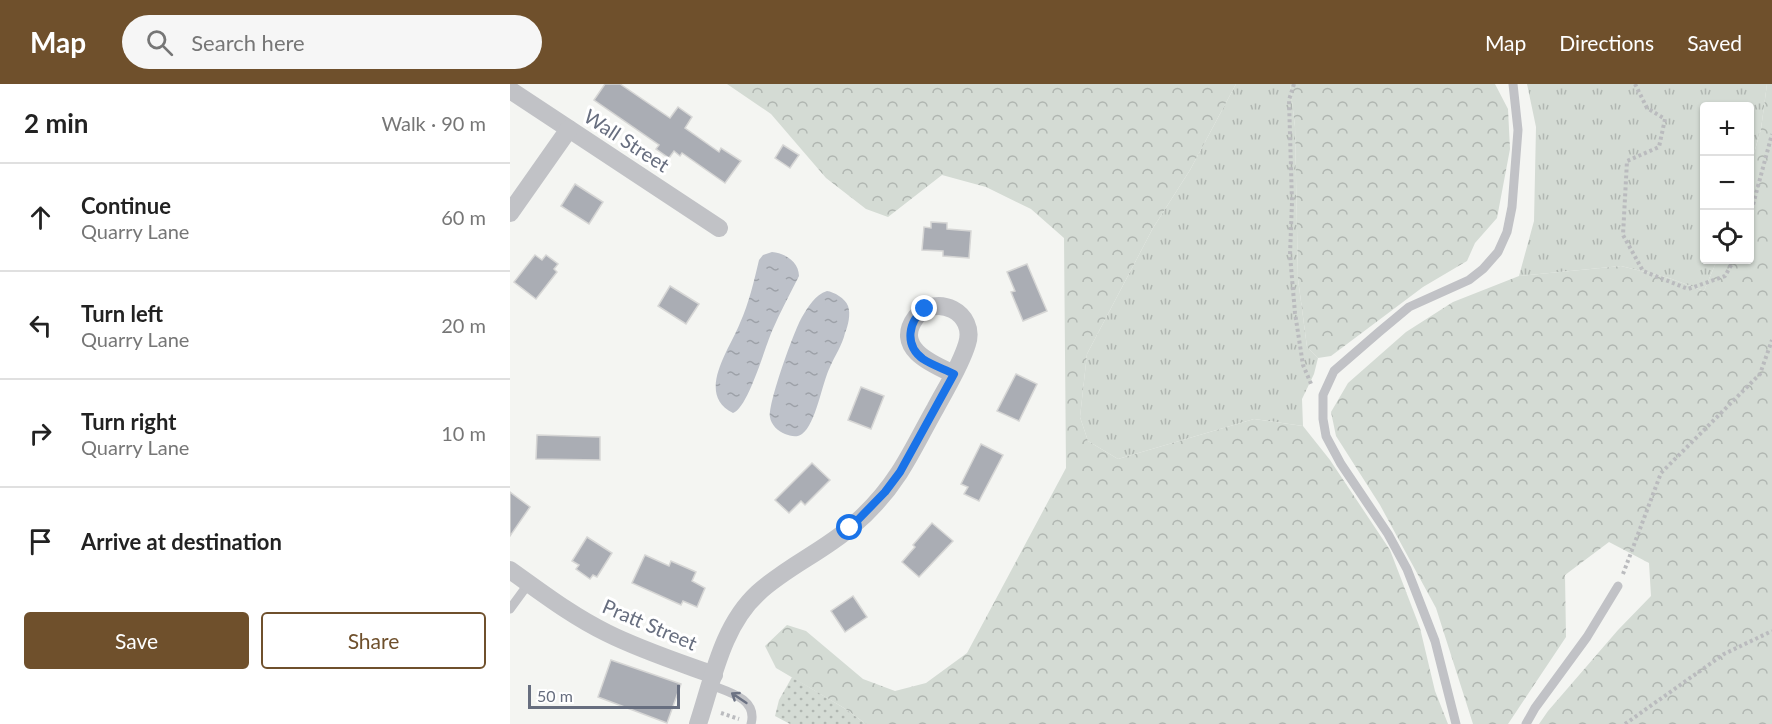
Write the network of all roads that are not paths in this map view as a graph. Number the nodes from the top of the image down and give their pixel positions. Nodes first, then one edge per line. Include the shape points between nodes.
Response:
1 (1513, 84) edge
2 (510, 90) edge
3 (569, 129) junction
4 (510, 213) edge
5 (719, 228) dead end
6 (954, 374) dead end
7 (510, 570) edge
8 (529, 583) junction
9 (1618, 586) road end
10 (510, 609) edge
11 (712, 680) junction
12 (698, 724) edge
13 (751, 724) edge
14 (1456, 724) edge
15 (1526, 724) edge

1 - 14 lane via 1518,130 1512,207 1498,252 1469,280 1409,307 1334,371 1323,395 1326,436 1407,569 1435,641
2 - 3 street, Wall Street
3 - 4 street
3 - 5 street, Wall Street
6 - 11 street via 885,492 850,528 757,593 729,632
7 - 8 street, Pratt Street
8 - 10 lane
8 - 11 street, Pratt Street via 604,632
9 - 15 lane
11 - 12 street
13 -> 11 lane via 753,714 747,702

